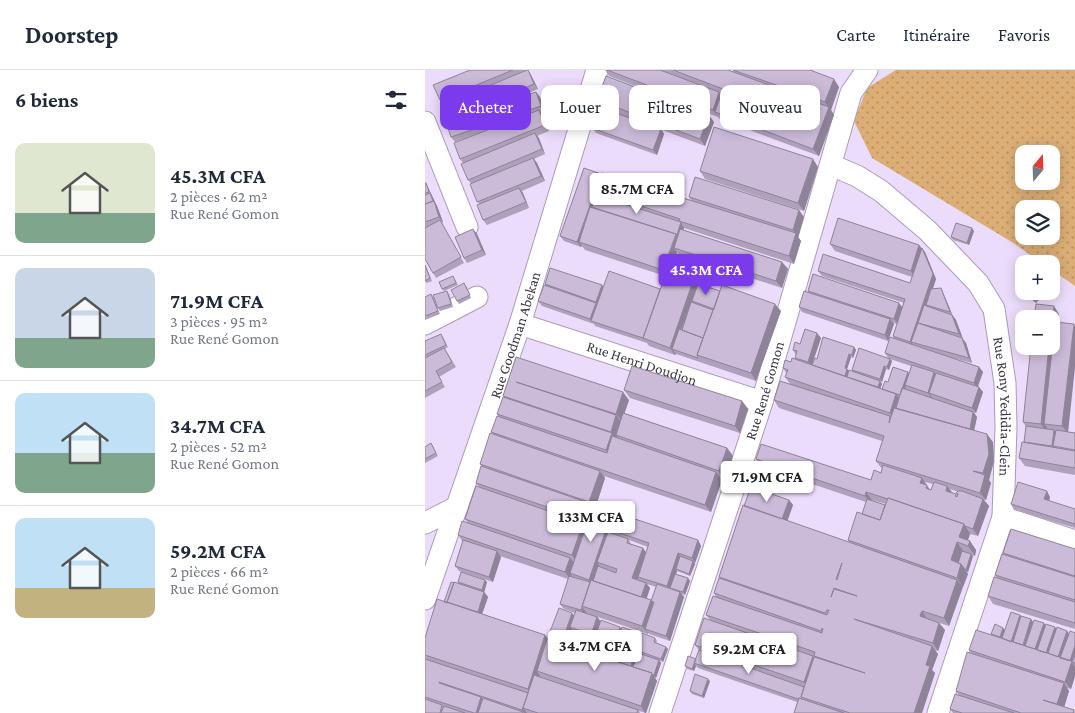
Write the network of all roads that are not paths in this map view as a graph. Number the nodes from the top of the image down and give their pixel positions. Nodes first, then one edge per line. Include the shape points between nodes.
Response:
1 (597, 70) edge
2 (867, 70) edge
3 (425, 122) edge
4 (831, 165) junction
5 (467, 228) dead end
6 (477, 297) dead end
7 (425, 324) edge
8 (520, 324) junction
9 (762, 402) junction
10 (457, 507) junction
11 (1003, 517) junction
12 (425, 523) edge
13 (1075, 540) edge
14 (425, 599) edge
15 (660, 713) edge
16 (938, 713) edge

1 - 8 street, Rue Goodman Abekan
2 - 4 street, Rue René Gomon via 851,94
3 - 5 street
4 - 9 street, Rue René Gomon
4 - 11 street, Rue Rony Yedidia-Clein via 881,191 927,230 978,283 994,310 1005,383
6 - 7 street
8 - 9 street, Rue Henri Doudjon
8 - 10 street, Rue Goodman Abekan
9 - 15 street, Rue René Gomon
10 - 12 street
10 - 14 street, Rue Goodman Abekan
11 - 13 street
11 - 16 street, Rue Rony Yedidia-Clein

